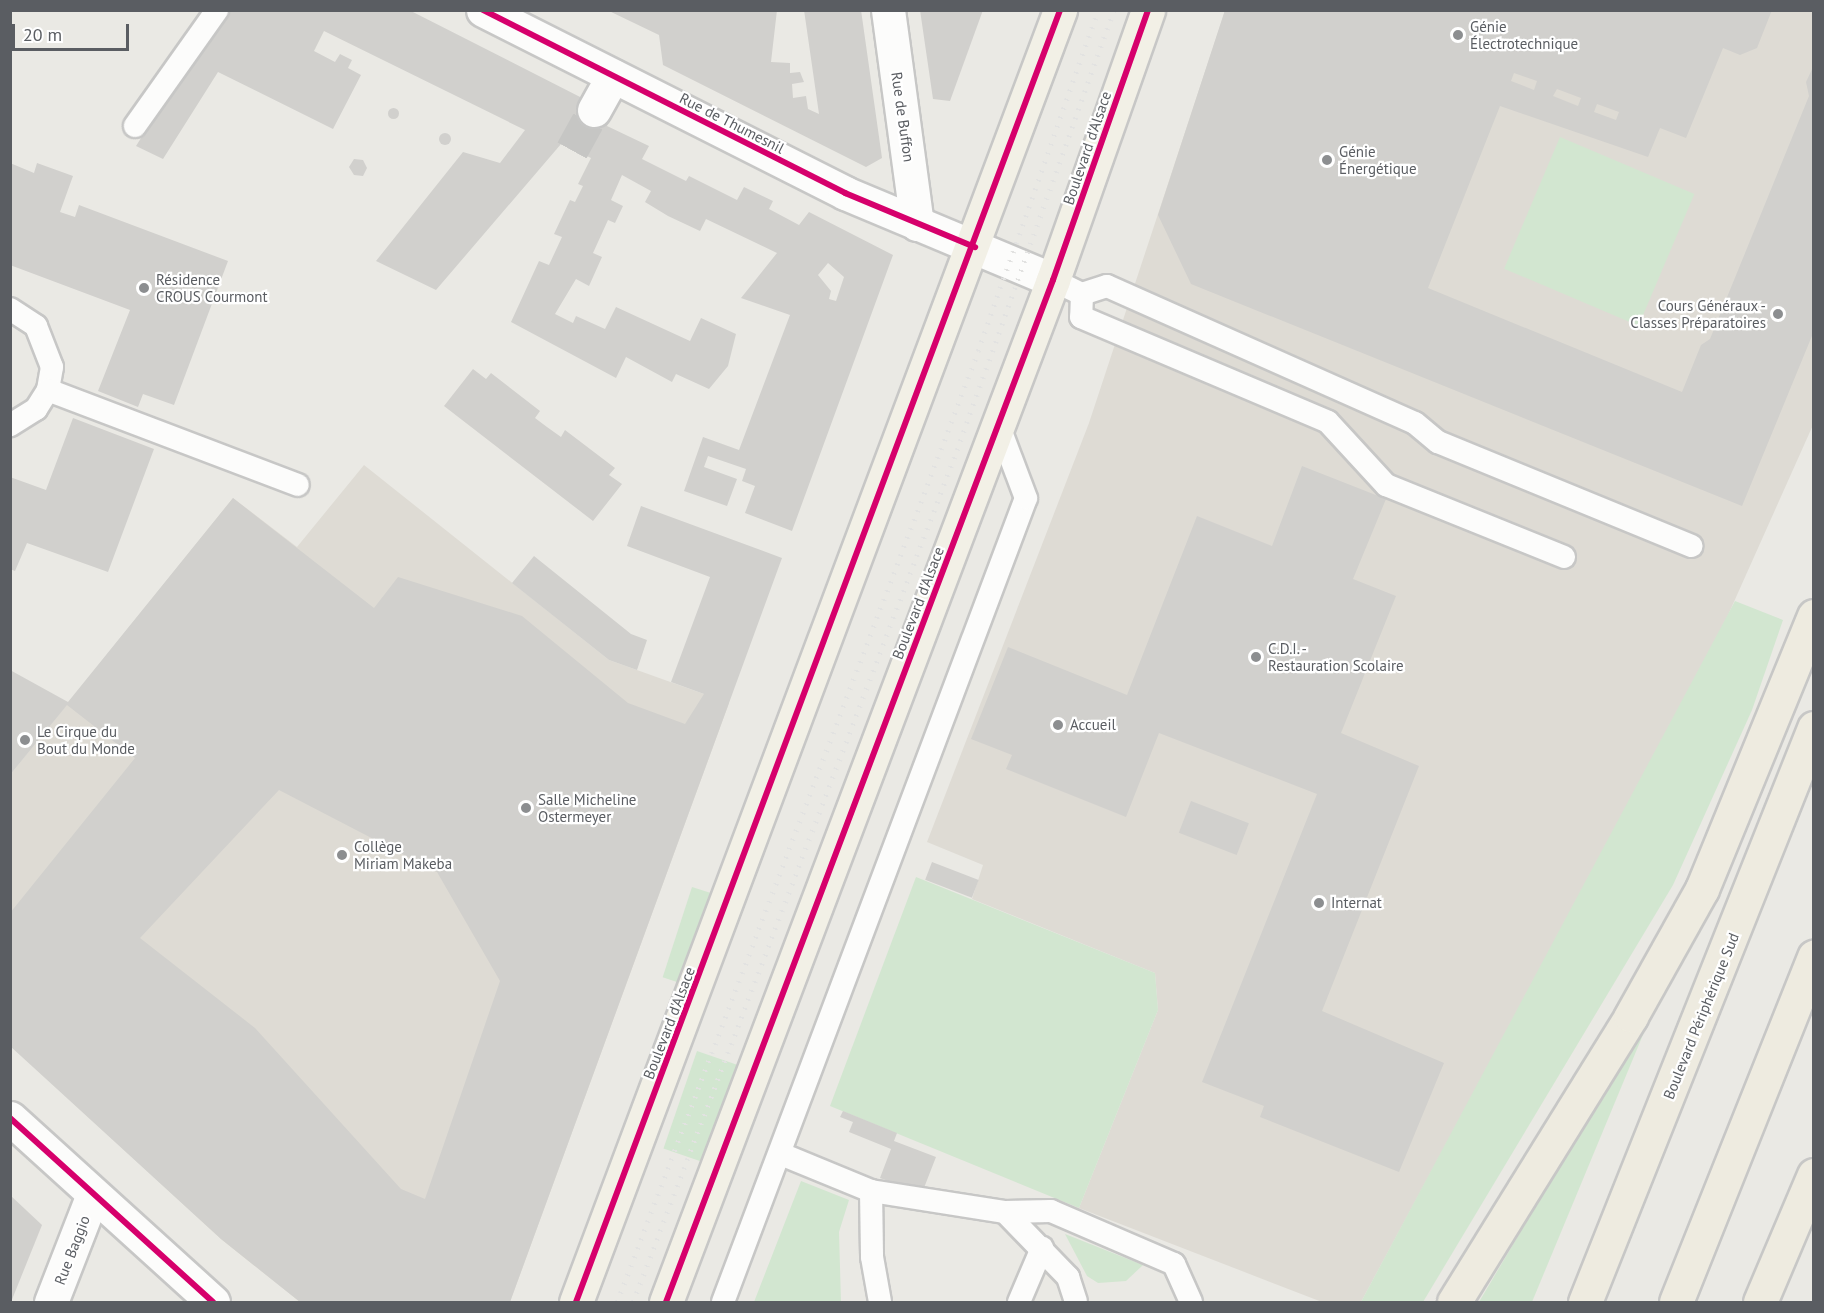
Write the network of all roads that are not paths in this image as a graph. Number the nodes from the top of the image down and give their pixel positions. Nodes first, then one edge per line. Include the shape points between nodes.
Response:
1 (216, 10) edge
2 (483, 10) edge
3 (888, 10) edge
4 (1060, 10) edge
5 (1148, 10) edge
6 (613, 76) junction
7 (594, 110) tunnel mouth
8 (135, 126) dead end
9 (917, 224) junction
10 (975, 247) junction
11 (1068, 287) junction
12 (10, 309) edge
13 (48, 390) junction
14 (998, 424) junction
15 (10, 425) edge
16 (298, 485) dead end
17 (1691, 546) dead end
18 (1564, 557) dead end
19 (1814, 616) edge
20 (1814, 728) edge
21 (1814, 957) edge
22 (10, 1118) edge
23 (781, 1154) junction
24 (1814, 1175) edge
25 (871, 1191) junction
26 (92, 1197) junction
27 (1005, 1212) junction
28 (1042, 1248) junction
29 (51, 1302) edge
30 (213, 1302) edge
31 (576, 1302) edge
32 (666, 1302) edge
33 (723, 1302) edge
34 (880, 1302) edge
35 (1019, 1302) edge
36 (1076, 1302) edge
37 (1191, 1302) edge
38 (1454, 1302) edge
39 (1585, 1302) edge
40 (1676, 1302) edge
41 (1760, 1302) edge

1 - 8 lane
2 - 6 street, Rue de Thumesnil
3 - 9 street, Rue de Buffon
4 - 10 main road, Boulevard d'Alsace
5 - 11 main road, Boulevard d'Alsace
6 - 7 street
6 - 9 street, Rue de Thumesnil
9 - 10 street, Rue de Thumesnil
10 - 11 street
10 - 31 main road, Boulevard d'Alsace
11 - 14 main road, Boulevard d'Alsace
11 - 17 lane via 1107,286 1415,423 1438,442
11 - 18 lane via 1081,317 1329,422 1386,485
12 - 13 lane via 36,326 48,345 52,368
13 - 15 lane via 36,409
13 - 16 lane
14 - 23 lane via 1026,498
14 - 32 main road, Boulevard d'Alsace
19 - 38 highway via 1702,889 1631,1016
20 - 39 highway, Boulevard Périphérique Sud
21 - 40 highway
22 - 26 street
23 - 25 lane
23 - 33 lane
24 - 41 highway
25 - 27 lane
25 - 34 lane via 872,1257
26 - 29 street, Rue Baggio
26 - 30 street
27 - 28 lane
27 - 37 lane via 1050,1211 1174,1264
28 - 35 lane
28 - 36 lane via 1068,1277

